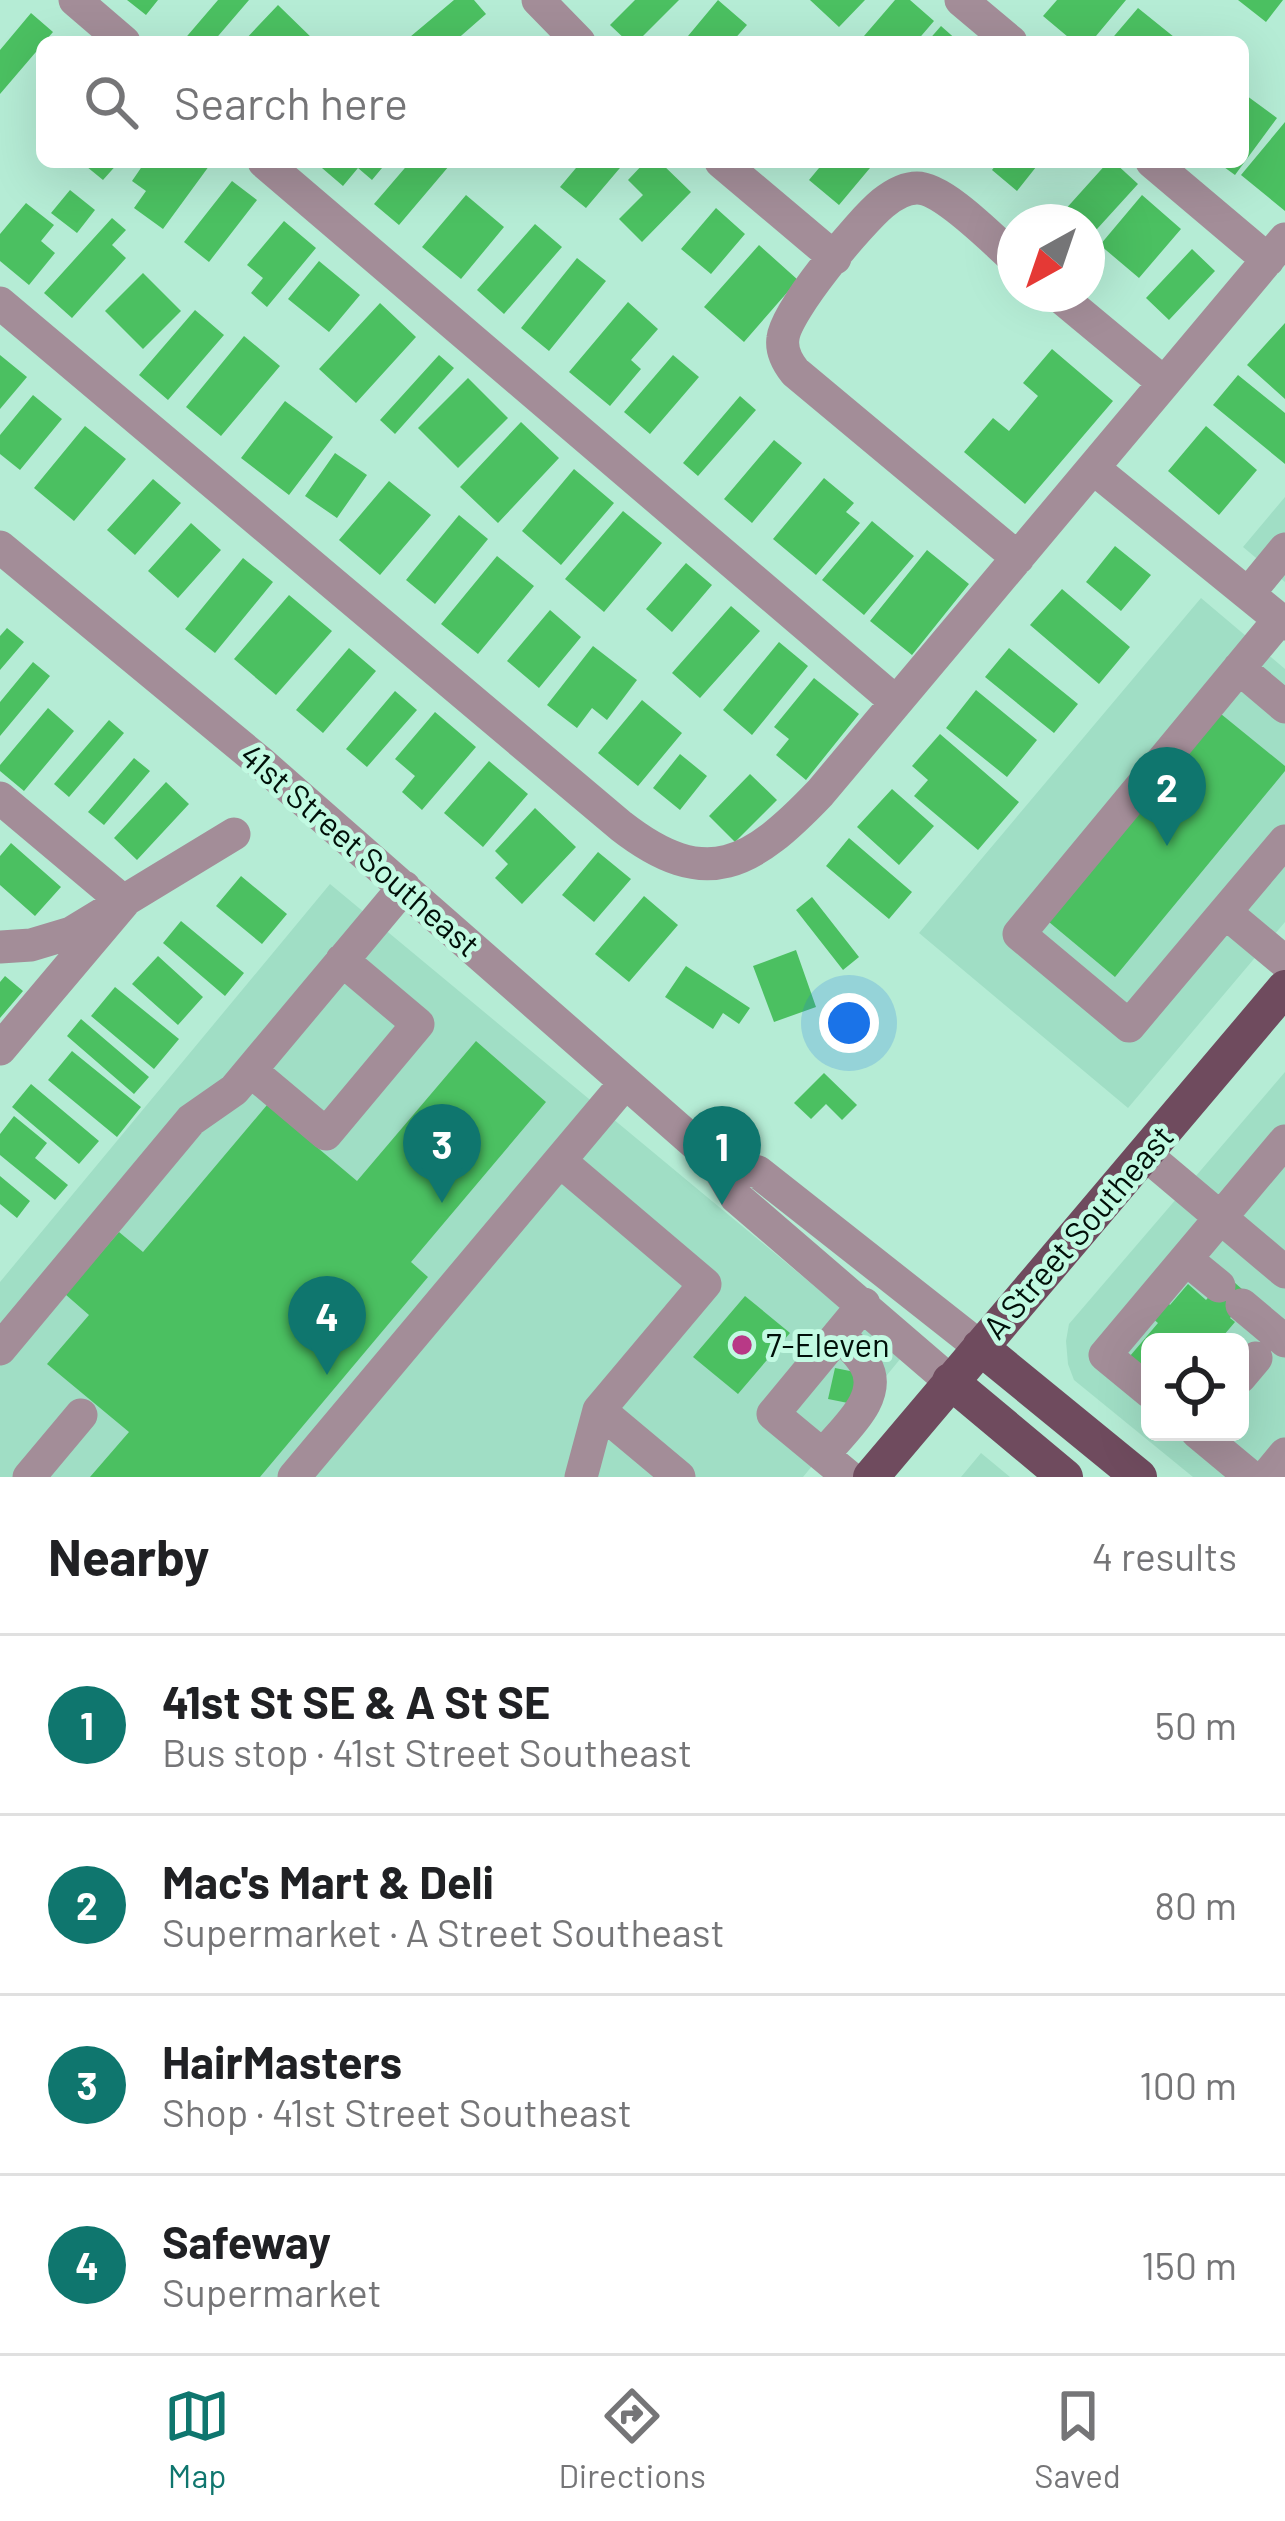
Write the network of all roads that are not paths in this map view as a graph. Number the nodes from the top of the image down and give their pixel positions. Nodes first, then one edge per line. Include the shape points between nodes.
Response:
1 (75, 0) edge
2 (538, 0) edge
3 (962, 0) edge
4 (117, 36) edge
5 (573, 36) edge
6 (1004, 36) edge
7 (271, 168) edge
8 (729, 168) edge
9 (1161, 168) edge
10 (997, 244) edge
11 (1276, 250) edge
12 (835, 258) junction
13 (0, 303) edge
14 (1079, 312) edge
15 (1164, 383) junction
16 (1093, 468) junction
17 (0, 547) edge
18 (1018, 558) junction
19 (1282, 558) edge
20 (1248, 594) junction
21 (1282, 622) edge
22 (1239, 668) junction
23 (896, 703) junction
24 (1285, 707) edge
25 (0, 798) edge
26 (234, 834) dead end
27 (1285, 841) edge
28 (404, 887) junction
29 (124, 902) junction
30 (1225, 912) junction
31 (0, 947) edge
32 (342, 961) junction
33 (1285, 962) edge
34 (1285, 988) edge
35 (0, 1049) edge
36 (250, 1071) junction
37 (626, 1083) junction
38 (1285, 1142) edge
39 (1145, 1154) junction
40 (714, 1160) junction
41 (560, 1161) junction
42 (1220, 1218) junction
43 (1186, 1258) junction
44 (1285, 1272) edge
45 (864, 1304) junction
46 (839, 1334) junction
47 (980, 1347) junction
48 (0, 1348) edge
49 (1260, 1359) edge
50 (950, 1381) junction
51 (1141, 1384) edge
52 (599, 1409) junction
53 (81, 1415) dead end
54 (1208, 1441) edge
55 (1285, 1454) edge
56 (823, 1455) junction
57 (29, 1477) edge
58 (294, 1477) edge
59 (581, 1477) edge
60 (679, 1477) edge
61 (849, 1477) edge
62 (871, 1477) edge
63 (1065, 1477) edge
64 (1139, 1477) edge
65 (1251, 1477) edge
66 (1266, 1477) edge

1 - 4 street
2 - 5 street
3 - 6 street
7 - 23 street
8 - 12 street
9 - 11 street
10 - 12 street via 922,188 886,201
11 - 15 street
12 - 18 street via 787,323 789,365
13 - 23 street via 620,826 666,856 718,864 766,844
14 - 15 street
15 - 16 street
16 - 18 street
16 - 20 street
17 - 28 street, 41st Street Southeast
18 - 23 street
19 - 20 street
20 - 21 street
21 - 22 street
22 - 24 street
22 - 30 street via 1018,934 1129,1026
25 - 29 street
26 - 29 street
27 - 30 street
28 - 32 street
28 - 37 street, 41st Street Southeast
29 - 31 street via 71,933
29 - 35 street
30 - 33 street
32 - 36 street
32 - 36 street via 418,1024 326,1134
34 - 39 main road, A Street Southeast
36 - 48 street via 191,1120
37 - 40 street, 41st Street Southeast
37 - 41 street
38 - 42 street
39 - 42 street
39 - 47 main road, A Street Southeast
40 - 45 street, 41st Street Southeast via 736,1197
40 - 47 street, 41st Street Southeast via 758,1172
41 - 52 street via 705,1284
41 - 58 street
42 - 43 street
42 - 44 street
43 - 49 street via 1230,1295
43 - 51 street via 1106,1355
45 - 46 street
45 - 50 street, 41st Street Southeast
46 - 56 street via 864,1360 872,1389
46 - 56 street via 773,1414
47 - 50 main road, A Street Southeast
47 - 64 main road
50 - 62 main road, A Street Southeast
50 - 63 main road
52 - 59 street
52 - 60 street
53 - 57 street
54 - 65 street
55 - 66 street
56 - 61 street

